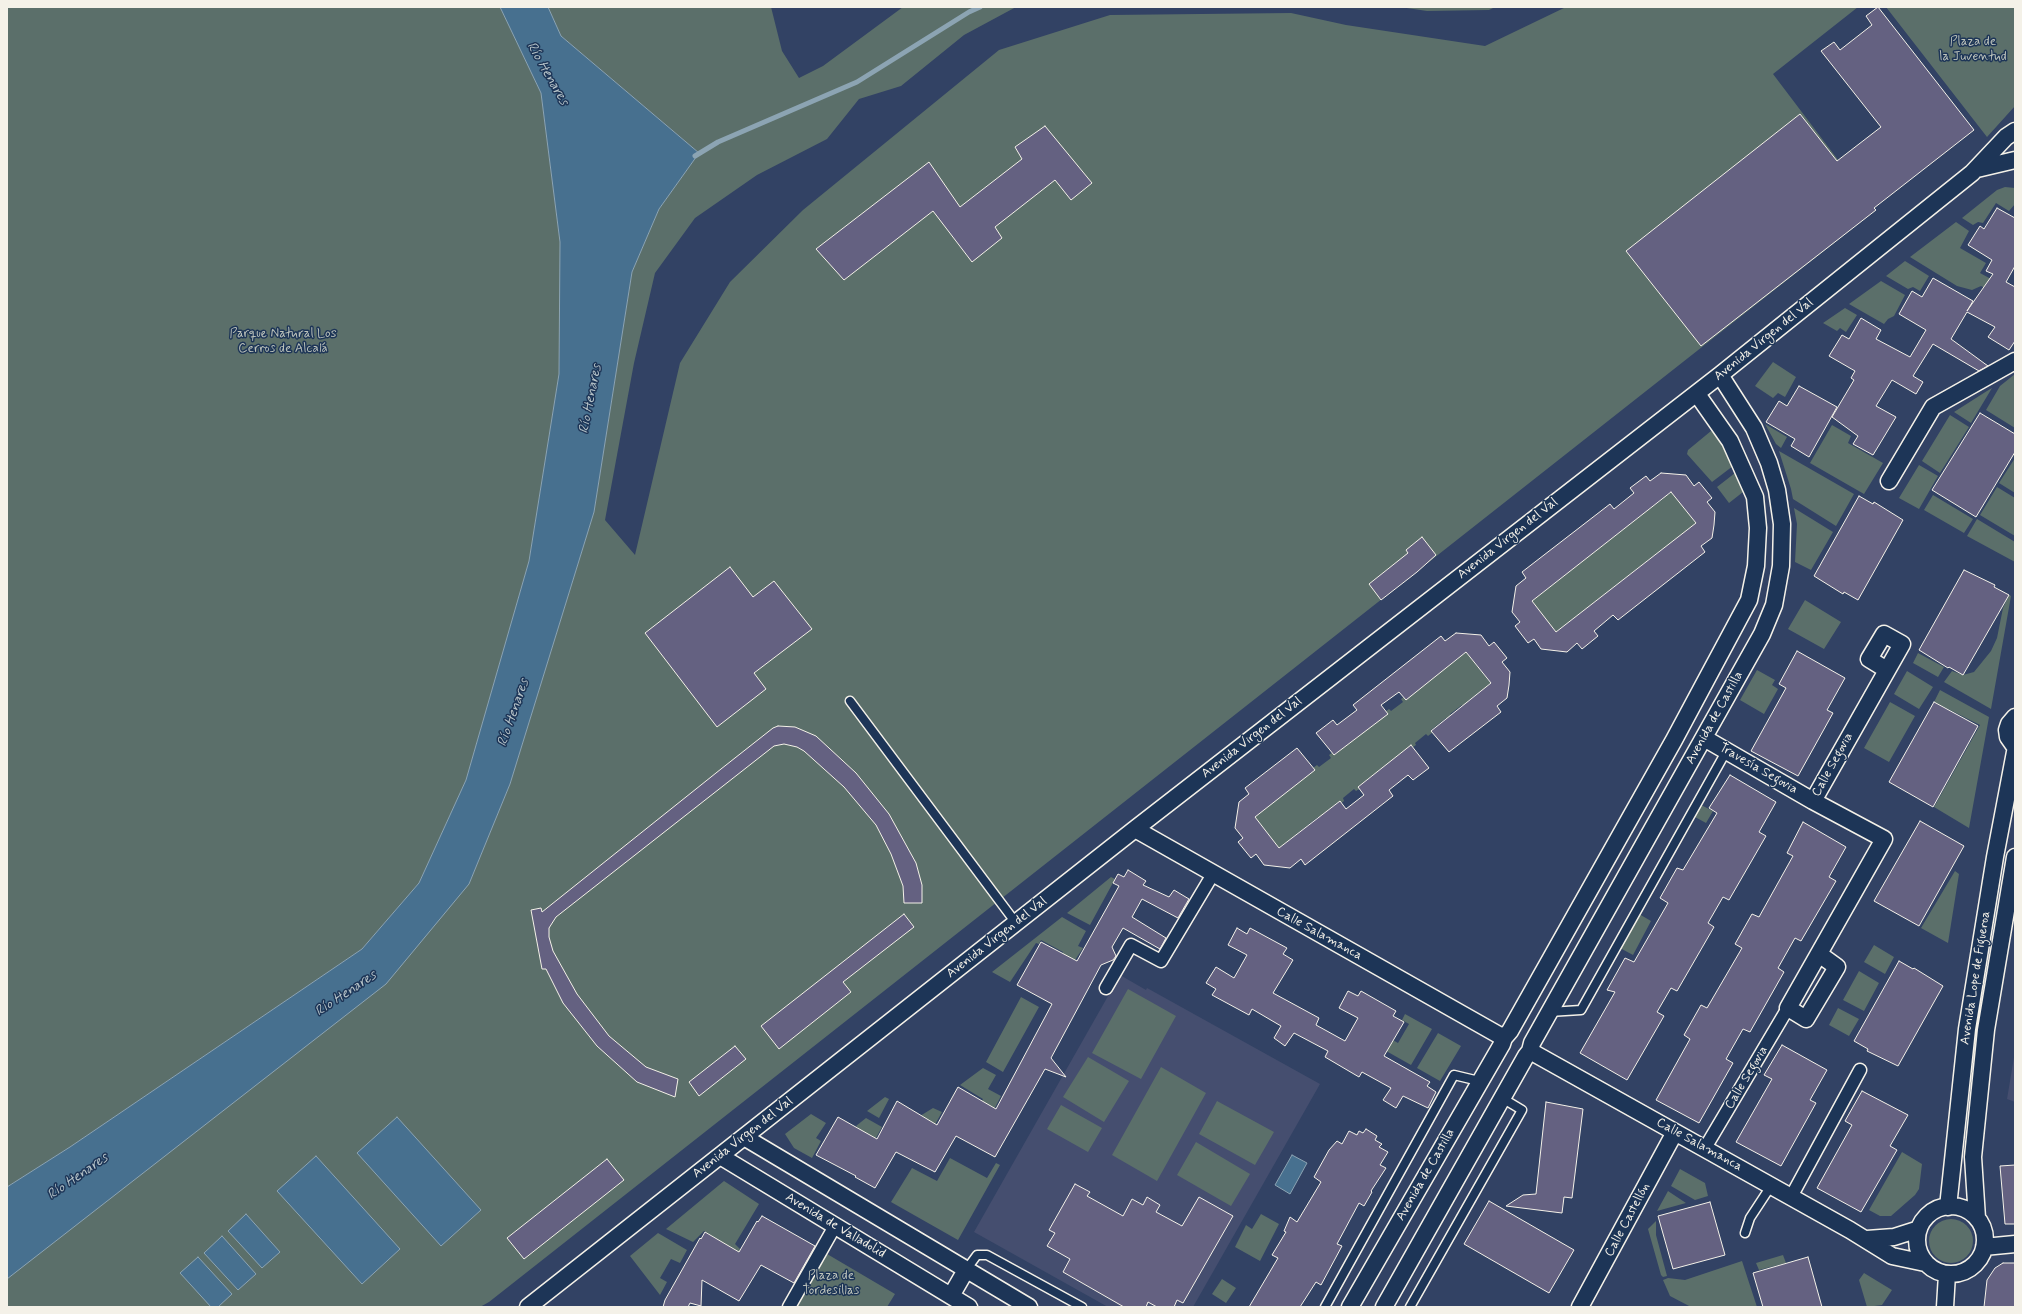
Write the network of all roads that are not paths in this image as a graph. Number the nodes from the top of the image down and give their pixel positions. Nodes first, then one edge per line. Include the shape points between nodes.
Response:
1 (2015, 131) edge
2 (2015, 160) edge
3 (1977, 169) junction
4 (2015, 361) edge
5 (1720, 376) junction
6 (1697, 394) junction
7 (1889, 481) dead end
8 (1887, 670) dead end
9 (850, 701) dead end
10 (2015, 717) edge
11 (1704, 738) junction
12 (2015, 747) edge
13 (1727, 750) junction
14 (2015, 752) edge
15 (1812, 801) junction
16 (1135, 830) junction
17 (2015, 857) edge
18 (1213, 874) junction
19 (1016, 923) junction
20 (1819, 954) junction
21 (1106, 988) dead end
22 (1788, 1008) junction
23 (1549, 1012) junction
24 (1506, 1038) junction
25 (1529, 1050) junction
26 (1860, 1070) dead end
27 (1479, 1081) junction
28 (1502, 1098) junction
29 (1675, 1132) junction
30 (744, 1137) junction
31 (1705, 1148) junction
32 (720, 1156) junction
33 (1771, 1186) junction
34 (1791, 1197) junction
35 (1948, 1207) junction
36 (1977, 1218) junction
37 (835, 1226) junction
38 (1918, 1229) junction
39 (1745, 1233) dead end
40 (1867, 1239) junction
41 (2015, 1244) edge
42 (1984, 1247) junction
43 (1925, 1263) junction
44 (966, 1270) junction
45 (1947, 1274) junction
46 (951, 1296) junction
47 (1005, 1301) edge
48 (528, 1307) edge
49 (788, 1307) edge
50 (969, 1307) edge
51 (1029, 1307) edge
52 (1082, 1307) edge
53 (1325, 1307) edge
54 (1350, 1307) edge
55 (1384, 1307) edge
56 (1410, 1307) edge
57 (1580, 1307) edge
58 (1945, 1307) edge

1 - 3 street, Avenida Virgen del Val via 2006,137
2 - 3 street, Avenida Virgen del Val
3 - 5 street, Avenida Virgen del Val
4 - 7 street via 1932,407
5 - 6 street, Avenida Virgen del Val
5 - 11 street, Avenida de Castilla via 1754,428 1769,464 1777,490 1782,524 1781,566 1774,604 1762,634
6 - 16 street, Avenida Virgen del Val
6 - 24 street, Avenida de Castilla via 1730,441 1755,497 1758,528 1756,566 1748,600 1674,740
8 - 15 street, Calle Segovia
9 - 19 lane
10 - 12 street via 2007,730 2008,737
11 - 13 street, Travesía Segovia
11 - 23 street, Avenida de Castilla
13 - 15 street, Travesía Segovia
13 - 23 lane via 1581,1010
14 - 35 street, Avenida Lope de Figueroa via 1967,1029
15 - 20 street, Calle Segovia via 1884,839
16 - 18 street, Calle Salamanca
16 - 19 street, Avenida Virgen del Val
17 - 36 street, Avenida Lope de Figueroa via 1986,1030 1974,1149
18 - 21 street via 1161,961 1131,945
18 - 24 street, Calle Salamanca
19 - 30 street, Avenida Virgen del Val
20 - 22 street, Calle Segovia
20 - 22 street via 1837,967 1806,1019
22 - 31 street, Calle Segovia
23 - 25 street, Avenida de Castilla
24 - 25 street via 1518,1029 1526,1032
24 - 25 street via 1504,1052 1510,1057 1518,1059
24 - 27 street, Avenida de Castilla
25 - 28 street, Avenida de Castilla
25 - 29 street, Calle Salamanca
26 - 34 street
27 - 53 lane via 1454,1075
27 - 54 street, Avenida de Castilla
28 - 55 street, Avenida de Castilla
28 - 56 lane via 1522,1110
29 - 31 street, Calle Salamanca
29 - 57 street, Calle Castellón
30 - 32 street, Avenida Virgen del Val
30 - 44 street
31 - 33 street, Calle Salamanca
32 - 37 street, Avenida de Valladolid
32 - 48 street, Avenida Virgen del Val
33 - 34 street, Calle Salamanca
33 - 39 lane via 1750,1218
34 - 40 street, Calle Salamanca
35 - 36 street via 1969,1211
35 - 38 street via 1930,1214
36 - 42 street via 1985,1237
37 - 46 street, Avenida de Valladolid
37 - 49 street
38 - 40 street via 1894,1237
38 - 43 street via 1917,1247
40 - 43 street, Calle Salamanca via 1892,1256
41 - 42 street
42 - 45 street via 1981,1256 1967,1270
43 - 45 street via 1932,1269
44 - 46 street
44 - 47 street
44 - 52 lane via 978,1255 987,1255
45 - 58 street
46 - 50 street, Avenida de Valladolid
47 - 51 street

